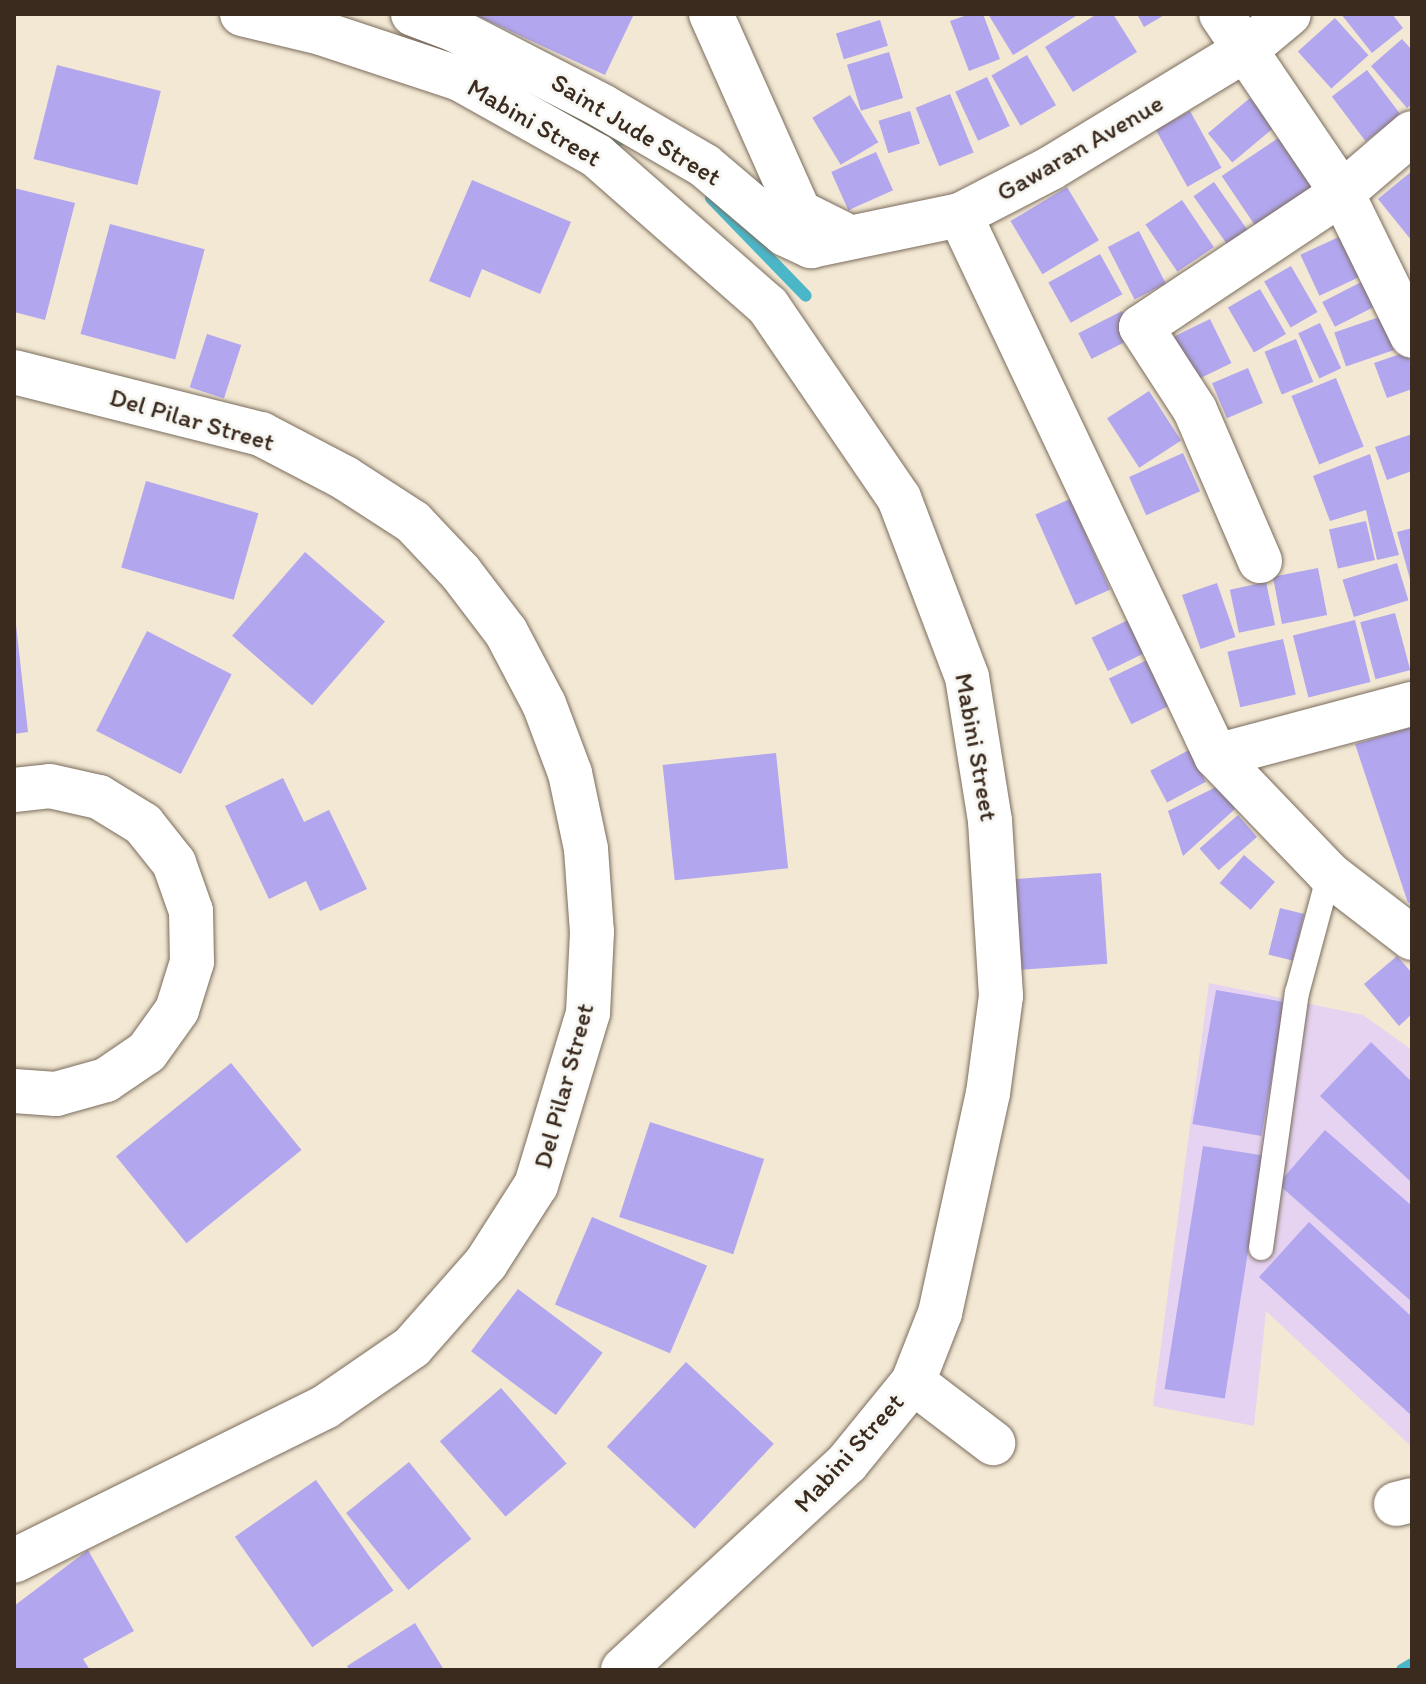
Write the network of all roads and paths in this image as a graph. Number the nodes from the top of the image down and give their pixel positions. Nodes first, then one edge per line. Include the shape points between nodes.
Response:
1 (242, 14) edge
2 (413, 14) edge
3 (711, 14) edge
4 (1221, 14) edge
5 (1289, 14) edge
6 (1248, 48) junction
7 (1412, 133) edge
8 (1342, 193) junction
9 (960, 215) junction
10 (851, 237) junction
11 (1412, 336) edge
12 (14, 372) edge
13 (1260, 561) dead end
14 (1412, 704) edge
15 (1216, 756) junction
16 (14, 790) edge
17 (1329, 874) junction
18 (1412, 938) edge
19 (14, 1091) edge
20 (1261, 1248) dead end
21 (913, 1382) junction
22 (993, 1443) dead end
23 (14, 1561) edge
24 (623, 1670) edge

1 - 21 street, Mabini Street via 321,33 460,79 597,156 768,306 899,498 967,677 990,821 1001,996 988,1093 940,1313
2 - 10 street, Saint Jude Street via 535,69 705,166 785,234 811,246
3 - 10 street via 799,212
4 - 6 street
5 - 6 street, Gawaran Avenue
6 - 8 street
6 - 9 street, Gawaran Avenue via 1051,168
7 - 8 street
8 - 11 street
8 - 13 street via 1141,327 1195,410
9 - 10 street, Gawaran Avenue
9 - 15 street
12 - 23 street, Del Pilar Street via 261,434 345,478 413,522 506,632 544,704 570,773 586,849 592,932 588,1013 536,1185 486,1263 412,1347 325,1407
14 - 15 street
15 - 17 street
16 - 19 street via 50,786 99,797 143,824 174,863 187,899 192,962 177,1010 147,1052 106,1080 56,1094
17 - 18 street
17 - 20 lane via 1297,993
21 - 22 street
21 - 24 street, Mabini Street via 847,1463

